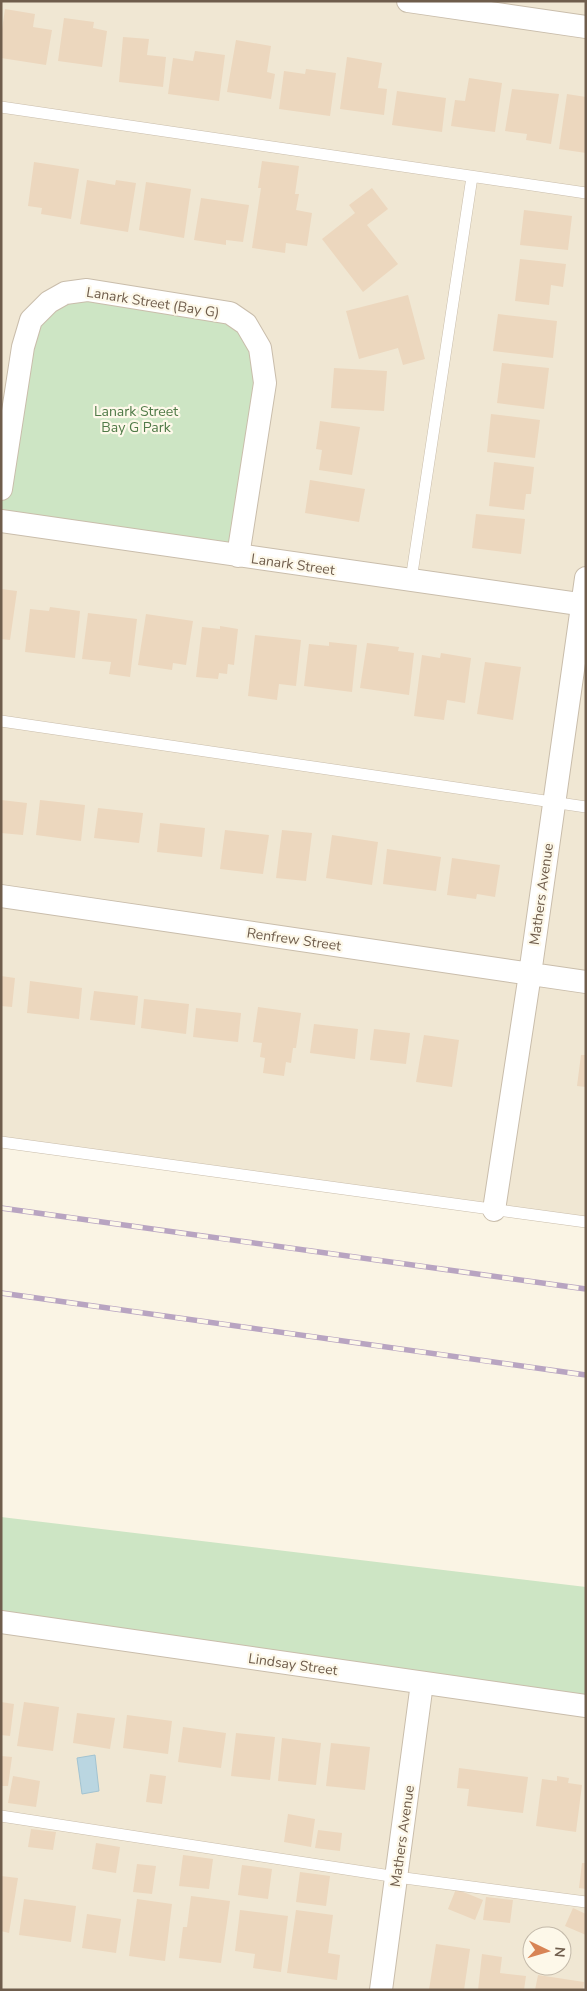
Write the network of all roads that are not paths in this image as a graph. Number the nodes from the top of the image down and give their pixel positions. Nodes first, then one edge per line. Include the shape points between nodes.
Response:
1 (408, 1) edge
2 (586, 27) edge
3 (1, 107) edge
4 (472, 177) junction
5 (586, 193) edge
6 (1, 489) edge
7 (1, 521) edge
8 (238, 556) junction
9 (586, 578) edge
10 (411, 580) junction
11 (584, 604) edge
12 (1, 721) edge
13 (554, 802) junction
14 (586, 807) edge
15 (1, 896) edge
16 (530, 974) junction
17 (586, 982) edge
18 (1, 1142) edge
19 (494, 1210) junction
20 (586, 1222) edge
21 (1, 1622) edge
22 (422, 1683) junction
23 (586, 1706) edge
24 (1, 1816) edge
25 (397, 1876) junction
26 (586, 1902) edge
27 (381, 1990) edge

1 - 2 street
3 - 4 lane
4 - 5 lane
4 - 10 lane
6 - 8 street, Lanark Street (Bay G) via 23,347 32,320 49,302 65,293 87,290 230,313 246,324 260,348 265,383
7 - 8 street, Lanark Street
8 - 10 street, Lanark Street
9 - 11 street, Mathers Avenue
10 - 11 street, Lanark Street
11 - 13 street, Mathers Avenue
12 - 13 lane
13 - 14 lane
13 - 16 street, Mathers Avenue
15 - 16 street, Renfrew Street
16 - 17 street, Renfrew Street
16 - 19 street, Mathers Avenue
18 - 19 lane
19 - 20 lane
21 - 22 street, Lindsay Street
22 - 23 street, Lindsay Street
22 - 25 street, Mathers Avenue
24 - 25 lane
25 - 26 lane
25 - 27 street, Mathers Avenue

